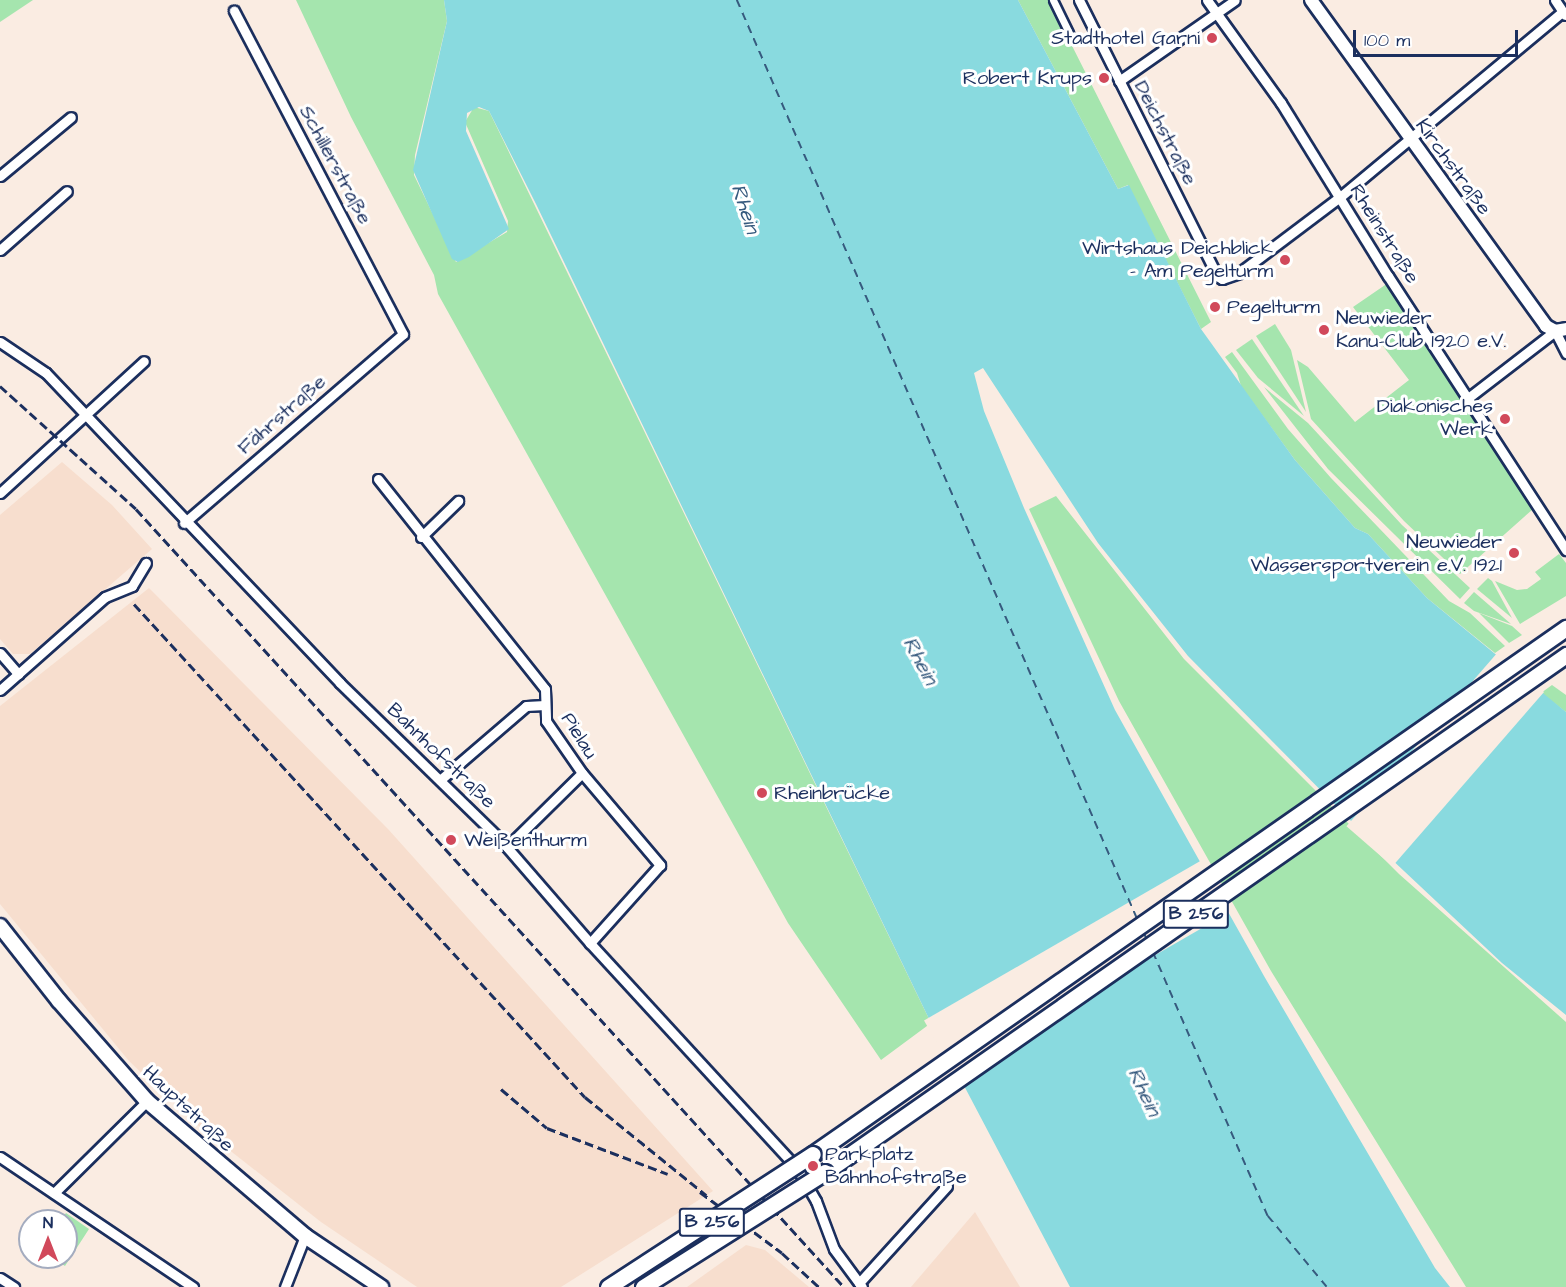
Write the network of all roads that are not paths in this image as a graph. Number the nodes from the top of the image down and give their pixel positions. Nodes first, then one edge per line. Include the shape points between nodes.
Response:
1 (1053, 0) edge
2 (1080, 0) edge
3 (1207, 0) edge
4 (1235, 0) edge
5 (1311, 0) edge
6 (1555, 0) edge
7 (234, 11) dead end
8 (1565, 12) edge
9 (1217, 13) junction
10 (1069, 33) dead end
11 (1119, 81) junction
12 (71, 117) dead end
13 (1409, 140) junction
14 (0, 176) edge
15 (67, 191) dead end
16 (1340, 196) junction
17 (0, 250) edge
18 (1560, 330) edge
19 (403, 334) joint
20 (0, 342) edge
21 (1566, 353) edge
22 (144, 362) dead end
23 (1467, 398) junction
24 (85, 416) junction
25 (378, 479) dead end
26 (0, 493) edge
27 (458, 501) dead end
28 (184, 523) junction
29 (421, 537) junction
30 (1566, 550) edge
31 (146, 563) dead end
32 (1566, 628) edge
33 (0, 653) edge
34 (1566, 655) edge
35 (18, 674) junction
36 (0, 690) edge
37 (545, 705) junction
38 (582, 773) junction
39 (440, 780) junction
40 (507, 847) junction
41 (0, 926) edge
42 (590, 943) junction
43 (147, 1101) junction
44 (0, 1157) edge
45 (947, 1186) dead end
46 (54, 1193) junction
47 (305, 1236) junction
48 (0, 1278) edge
49 (860, 1285) edge
50 (14, 1287) edge
51 (193, 1287) edge
52 (285, 1287) edge
53 (381, 1287) edge
54 (608, 1287) edge
55 (643, 1287) edge

1 - 10 street
2 - 11 street, Deichstraße
3 - 9 street, Rheinstraße
4 - 9 street
5 - 13 street, Kirchstraße
6 - 8 street
7 - 19 street, Schillerstraße
8 - 13 street
9 - 11 street
9 - 16 street, Rheinstraße
11 - 16 street, Deichstraße via 1217,276 1222,279 1239,273
12 - 14 street
13 - 16 street
13 - 18 street, Kirchstraße via 1546,326
15 - 17 street
16 - 23 street, Rheinstraße
18 - 21 street, Kirchstraße
18 - 23 street
19 - 28 street, Fährstraße
20 - 24 street, Bahnhofstraße via 46,374
22 - 24 street
23 - 30 street, Rheinstraße
24 - 26 street
24 - 28 street, Bahnhofstraße
25 - 29 street, Pielau
27 - 29 street
28 - 39 street, Bahnhofstraße
29 - 37 street, Pielau via 545,689
31 - 35 street via 132,586 105,597
32 - 54 highway, B 256, bridge via 813,1154
33 - 35 street
34 - 55 highway, B 256, bridge via 858,1149
35 - 36 street
37 - 38 street, Pielau via 546,721
37 - 39 street via 526,706
38 - 40 street
38 - 42 street, Pielau via 660,865
39 - 40 street, Bahnhofstraße
40 - 42 street, Bahnhofstraße
41 - 43 main road, Hauptstraße via 59,1001
42 - 49 street, Bahnhofstraße via 796,1168 816,1201 834,1249
43 - 46 street
43 - 47 main road, Hauptstraße
44 - 46 street
45 - 49 street
46 - 51 street
47 - 52 street
47 - 53 main road, Hauptstraße
48 - 50 street

